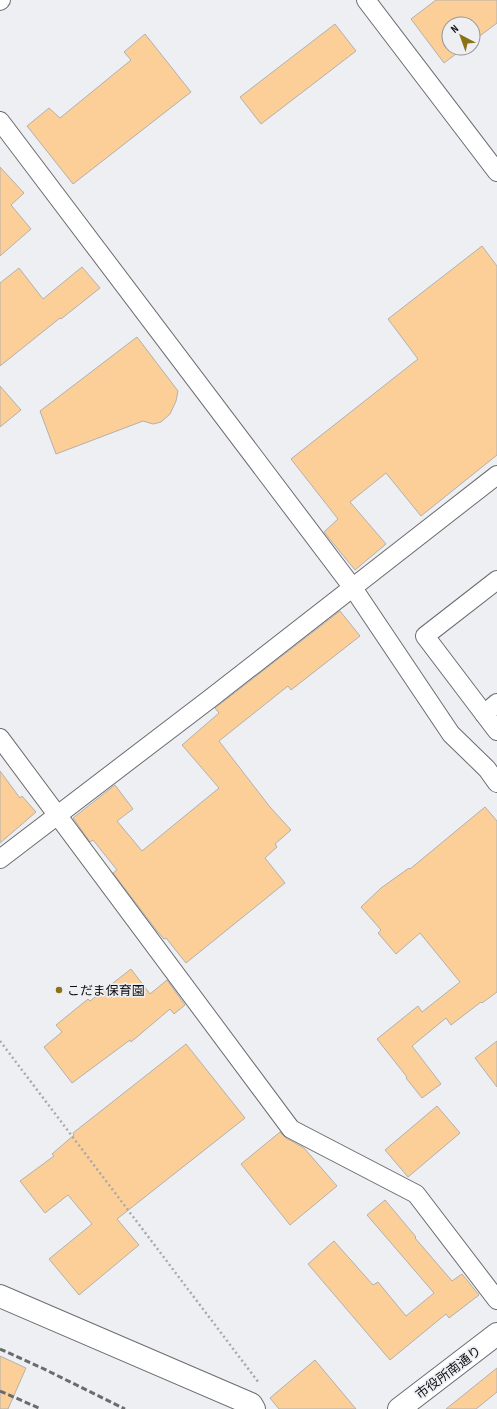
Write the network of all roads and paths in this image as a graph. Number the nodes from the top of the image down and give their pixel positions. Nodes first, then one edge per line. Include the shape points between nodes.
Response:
1 (366, 0) edge
2 (0, 121) edge
3 (497, 172) edge
4 (497, 475) edge
5 (497, 580) edge
6 (353, 588) junction
7 (490, 709) edge
8 (497, 731) edge
9 (0, 738) edge
10 (497, 783) edge
11 (58, 815) junction
12 (0, 859) edge
13 (0, 1040) edge
14 (0, 1296) edge
15 (497, 1300) edge
16 (497, 1334) edge
17 (253, 1407) edge
18 (399, 1409) edge

1 - 3 street
2 - 6 street
4 - 6 street
5 - 7 street via 425,636
6 - 10 street via 451,734
6 - 11 street
7 - 8 street
9 - 11 street
11 - 12 street
11 - 15 street via 291,1129 416,1194
13 - 17 path via 264,1388
14 - 17 street
16 - 18 street, 市役所南通り

